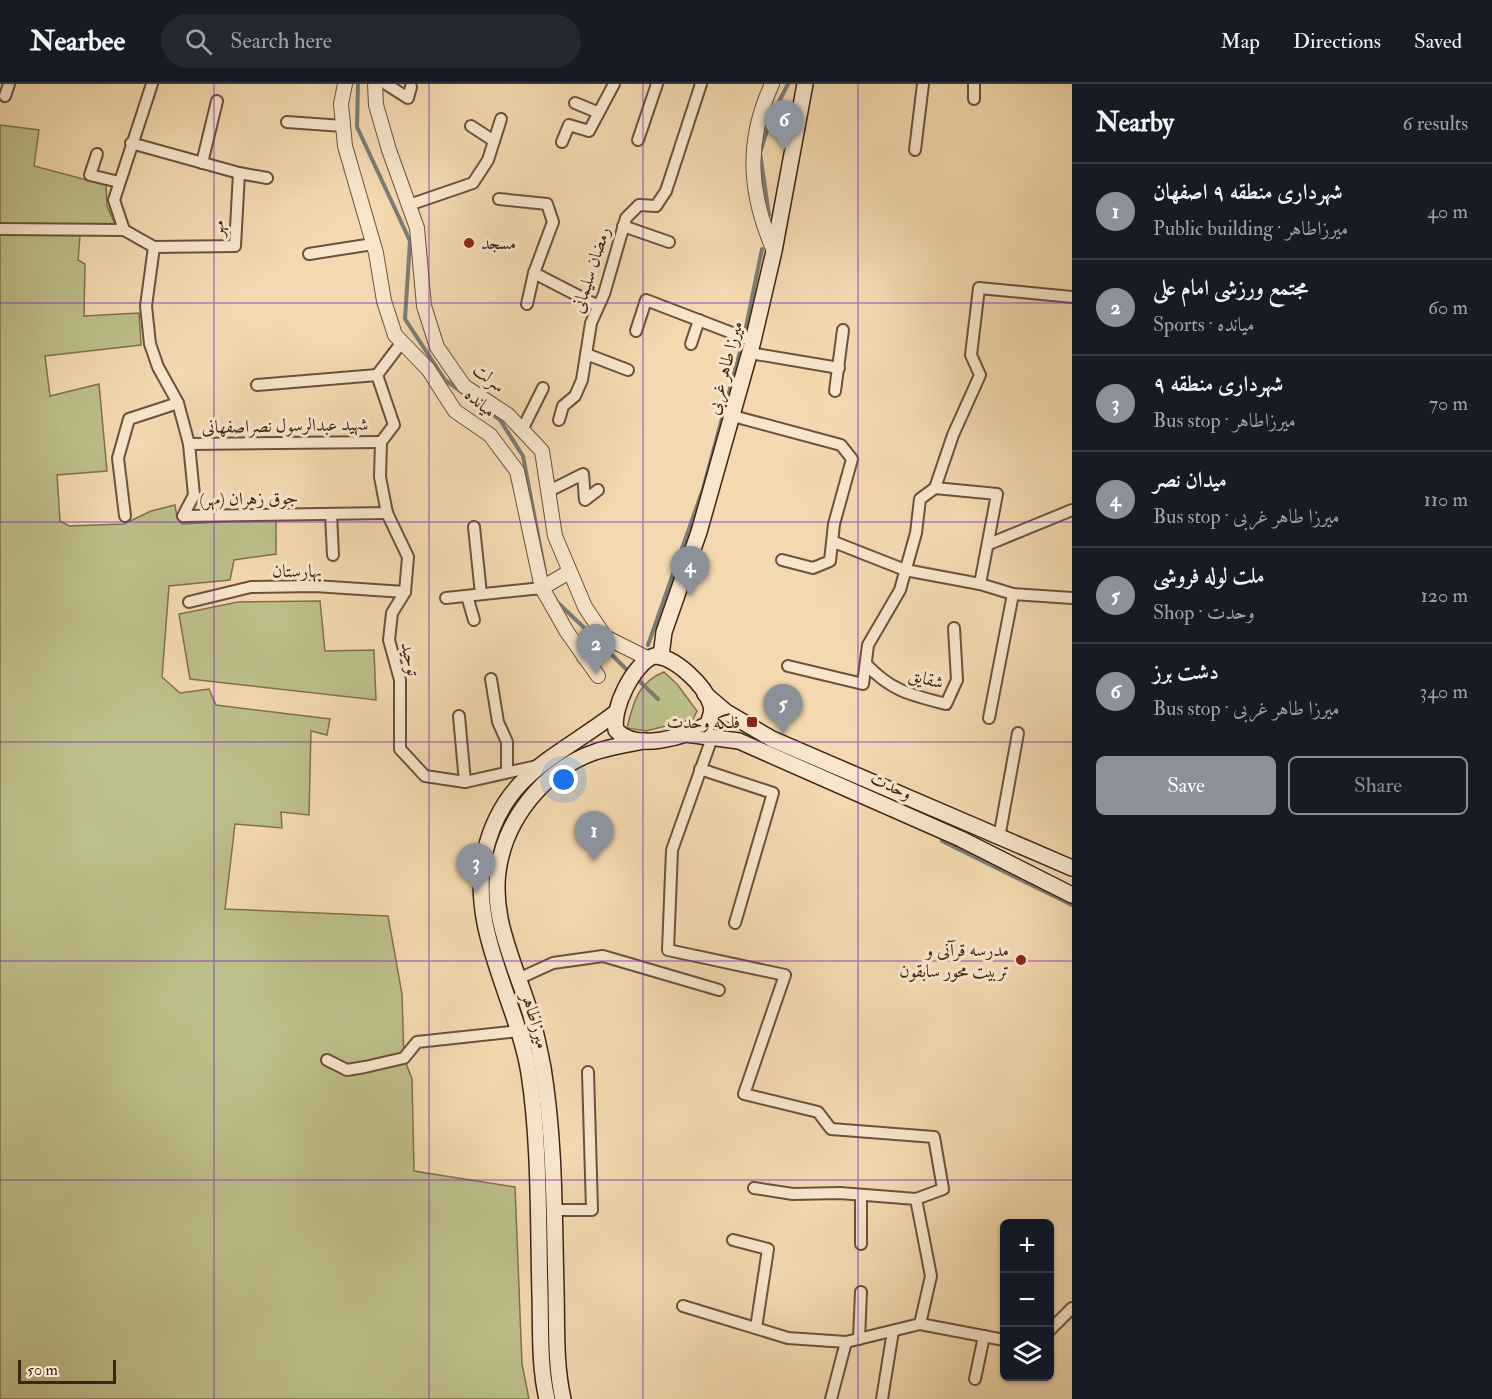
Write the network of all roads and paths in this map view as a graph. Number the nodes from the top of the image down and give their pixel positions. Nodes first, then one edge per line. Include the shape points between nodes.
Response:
1 (9, 84) edge
2 (152, 84) edge
3 (345, 84) edge
4 (375, 84) edge
5 (386, 84) edge
6 (614, 84) edge
7 (657, 84) edge
8 (701, 84) edge
9 (772, 84) edge
10 (806, 84) edge
11 (923, 84) edge
12 (974, 84) edge
13 (411, 87) dead end
14 (5, 96) dead end
15 (974, 99) dead end
16 (217, 101) dead end
17 (575, 104) dead end
18 (597, 112) junction
19 (501, 119) dead end
20 (286, 122) dead end
21 (343, 126) junction
22 (471, 126) dead end
23 (638, 140) dead end
24 (494, 141) junction
25 (562, 142) dead end
26 (131, 143) junction
27 (915, 150) dead end
28 (97, 154) dead end
29 (202, 163) junction
30 (239, 173) junction
31 (267, 178) dead end
32 (119, 182) junction
33 (499, 199) dead end
34 (409, 205) junction
35 (623, 226) junction
36 (0, 229) edge
37 (124, 230) junction
38 (669, 242) dead end
39 (373, 244) junction
40 (154, 247) junction
41 (774, 251) junction
42 (309, 254) dead end
43 (534, 273) junction
44 (1072, 297) edge
45 (527, 304) dead end
46 (598, 306) junction
47 (699, 320) junction
48 (843, 330) dead end
49 (636, 331) dead end
50 (402, 342) junction
51 (691, 344) dead end
52 (752, 347) junction
53 (586, 354) junction
54 (839, 368) junction
55 (628, 370) dead end
56 (378, 375) junction
57 (257, 385) dead end
58 (543, 387) dead end
59 (835, 391) dead end
60 (178, 403) junction
61 (733, 416) junction
62 (559, 420) dead end
63 (522, 430) junction
64 (381, 442) junction
65 (189, 444) junction
66 (935, 488) junction
67 (549, 490) junction
68 (598, 490) dead end
69 (1072, 510) edge
70 (387, 513) junction
71 (331, 514) junction
72 (125, 516) dead end
73 (474, 526) dead end
74 (834, 542) junction
75 (989, 544) junction
76 (333, 555) dead end
77 (782, 560) dead end
78 (905, 570) junction
79 (569, 572) junction
80 (980, 584) junction
81 (546, 585) junction
82 (405, 592) junction
83 (481, 594) junction
84 (1013, 594) junction
85 (467, 596) junction
86 (1072, 597) edge
87 (446, 598) dead end
88 (189, 602) dead end
89 (474, 620) dead end
90 (954, 628) dead end
91 (601, 641) junction
92 (584, 657) junction
93 (654, 657) junction
94 (866, 664) junction
95 (788, 666) dead end
96 (598, 676) dead end
97 (491, 679) dead end
98 (705, 694) junction
99 (614, 714) junction
100 (459, 716) dead end
101 (989, 718) dead end
102 (1018, 733) dead end
103 (686, 734) junction
104 (713, 735) junction
105 (644, 741) junction
106 (537, 765) junction
107 (700, 769) junction
108 (507, 772) junction
109 (465, 782) junction
110 (999, 838) junction
111 (1072, 868) edge
112 (1072, 895) edge
113 (735, 923) dead end
114 (518, 979) junction
115 (719, 990) dead end
116 (520, 1031) junction
117 (327, 1060) dead end
118 (588, 1072) dead end
119 (754, 1188) dead end
120 (861, 1195) junction
121 (916, 1199) junction
122 (554, 1210) junction
123 (733, 1240) dead end
124 (861, 1244) dead end
125 (861, 1292) dead end
126 (683, 1306) dead end
127 (1072, 1308) edge
128 (920, 1324) junction
129 (1053, 1327) edge
130 (756, 1328) junction
131 (893, 1331) junction
132 (984, 1336) junction
133 (859, 1339) junction
134 (1000, 1339) edge
135 (846, 1342) junction
136 (975, 1379) dead end
137 (547, 1399) edge
138 (563, 1399) edge
139 (831, 1399) edge
140 (882, 1399) edge

1 - 14 street
2 - 26 street
3 - 21 street, میانده via 341,104
4 - 34 street, سرلت via 382,127
5 - 13 street via 408,98
6 - 18 street
7 - 23 street
8 - 35 street, رمضان سلیمانی via 666,191 656,206 639,205
9 - 41 street via 756,138 753,191
10 - 41 main road, میرزا طاهر غربی
11 - 27 street
12 - 15 street
16 - 29 street
17 - 18 street
18 - 25 street via 589,131 569,125
19 - 24 street
20 - 21 street
21 - 39 street, میانده
22 - 24 street
24 - 34 street via 488,160 473,183
26 - 29 street
26 - 32 street
28 - 32 street via 90,175
29 - 30 street
30 - 31 street
30 - 40 street, مهر via 235,246
32 - 37 street via 114,200
33 - 43 street via 547,204 552,222
34 - 63 street, سرلت via 417,228 424,306 437,347 464,386 508,415
35 - 38 street
35 - 46 street, رمضان سلیمانی
36 - 37 street
37 - 40 street
39 - 42 street
39 - 50 street, میانده via 384,301
40 - 60 street, جوق زهران (مهر) via 146,306 150,344
41 - 52 main road, میرزا طاهر غربی
43 - 45 street
43 - 46 street
44 - 66 street via 979,288 971,355 980,375
46 - 53 street, رمضان سلیمانی
47 - 49 street via 646,300
47 - 51 street
47 - 52 street
48 - 54 street
50 - 56 street
50 - 81 street, میانده via 428,369 455,411 490,435 517,471
52 - 54 street
52 - 61 main road, میرزا طاهر غربی
53 - 55 street
53 - 62 street, رمضان سلیمانی via 582,380 575,396 563,406
54 - 59 street
56 - 57 street
56 - 64 street, توحید via 394,425
58 - 63 street
60 - 65 street, جوق زهران (مهر)
60 - 72 street via 129,419 118,458
61 - 74 street via 841,445 852,459 834,524
61 - 93 main road, میرزا طاهر غربی via 699,532
63 - 67 street, سرلت via 542,451
64 - 65 street, شهید عبدالرسول نصراصفهانی
64 - 70 street, توحید via 380,477
65 - 71 street, جوق زهران (مهر) via 194,495 183,516
66 - 75 street via 997,494
66 - 78 street via 920,499
67 - 68 street via 583,474 585,500
67 - 79 street, سرلت via 555,536
69 - 75 street
70 - 71 street, جوق زهران (مهر)
70 - 82 street, توحید via 408,557
71 - 76 street
73 - 83 street
74 - 77 street via 830,561 813,568
74 - 78 street
75 - 80 street
78 - 80 street
78 - 94 street via 900,590 868,645
79 - 81 street
79 - 91 street, سرلت
80 - 84 street
81 - 83 street
81 - 92 street, میانده
82 - 88 street, بهارستان via 315,586 251,587
82 - 109 street, توحید via 393,613 389,640 400,680 400,749 425,776
83 - 85 street
84 - 86 street
84 - 101 street
85 - 87 street
85 - 89 street
90 - 94 street, شقایق via 957,680 946,704 884,683
91 - 92 street
91 - 93 street, سرلت
92 - 96 street, میانده
93 - 98 main road via 681,666
93 - 99 main road via 618,702
94 - 95 street via 863,684
97 - 108 street via 498,722 507,742
98 - 103 main road via 711,704 708,724
98 - 110 main road, وحدت via 726,712 772,739
99 - 105 main road via 621,735
99 - 106 main road, میرزاطاهر
100 - 109 street
102 - 110 street
103 - 104 main road, وحدت
103 - 105 main road
104 - 107 street
104 - 112 main road, وحدت via 739,741 918,820
105 - 114 main road, میرزاطاهر via 593,753 566,768 535,793 509,832 501,855 496,900
106 - 108 street, توحید
106 - 116 main road, میرزاطاهر via 493,826 484,853 482,878 485,922
107 - 113 street via 773,793
107 - 121 street via 672,850 668,950 785,975 744,1094 818,1112 831,1129 934,1137 943,1189
108 - 109 street, توحید
110 - 111 main road, وحدت
114 - 115 street via 552,963 603,956
114 - 122 main road, میرزاطاهر via 543,1068
116 - 117 street via 417,1042 404,1058 347,1070
116 - 137 main road, میرزاطاهر via 529,1074 542,1365
118 - 122 street via 592,1210
119 - 120 street via 793,1194
120 - 121 street
120 - 124 street
121 - 128 street via 931,1276
122 - 138 main road, میرزاطاهر via 558,1362
123 - 130 street via 768,1249
125 - 133 street
126 - 130 street
127 - 129 street
128 - 131 street
128 - 132 street
130 - 135 street via 788,1338
131 - 133 street
131 - 140 street
132 - 134 street
132 - 136 street
133 - 135 street
135 - 139 street

